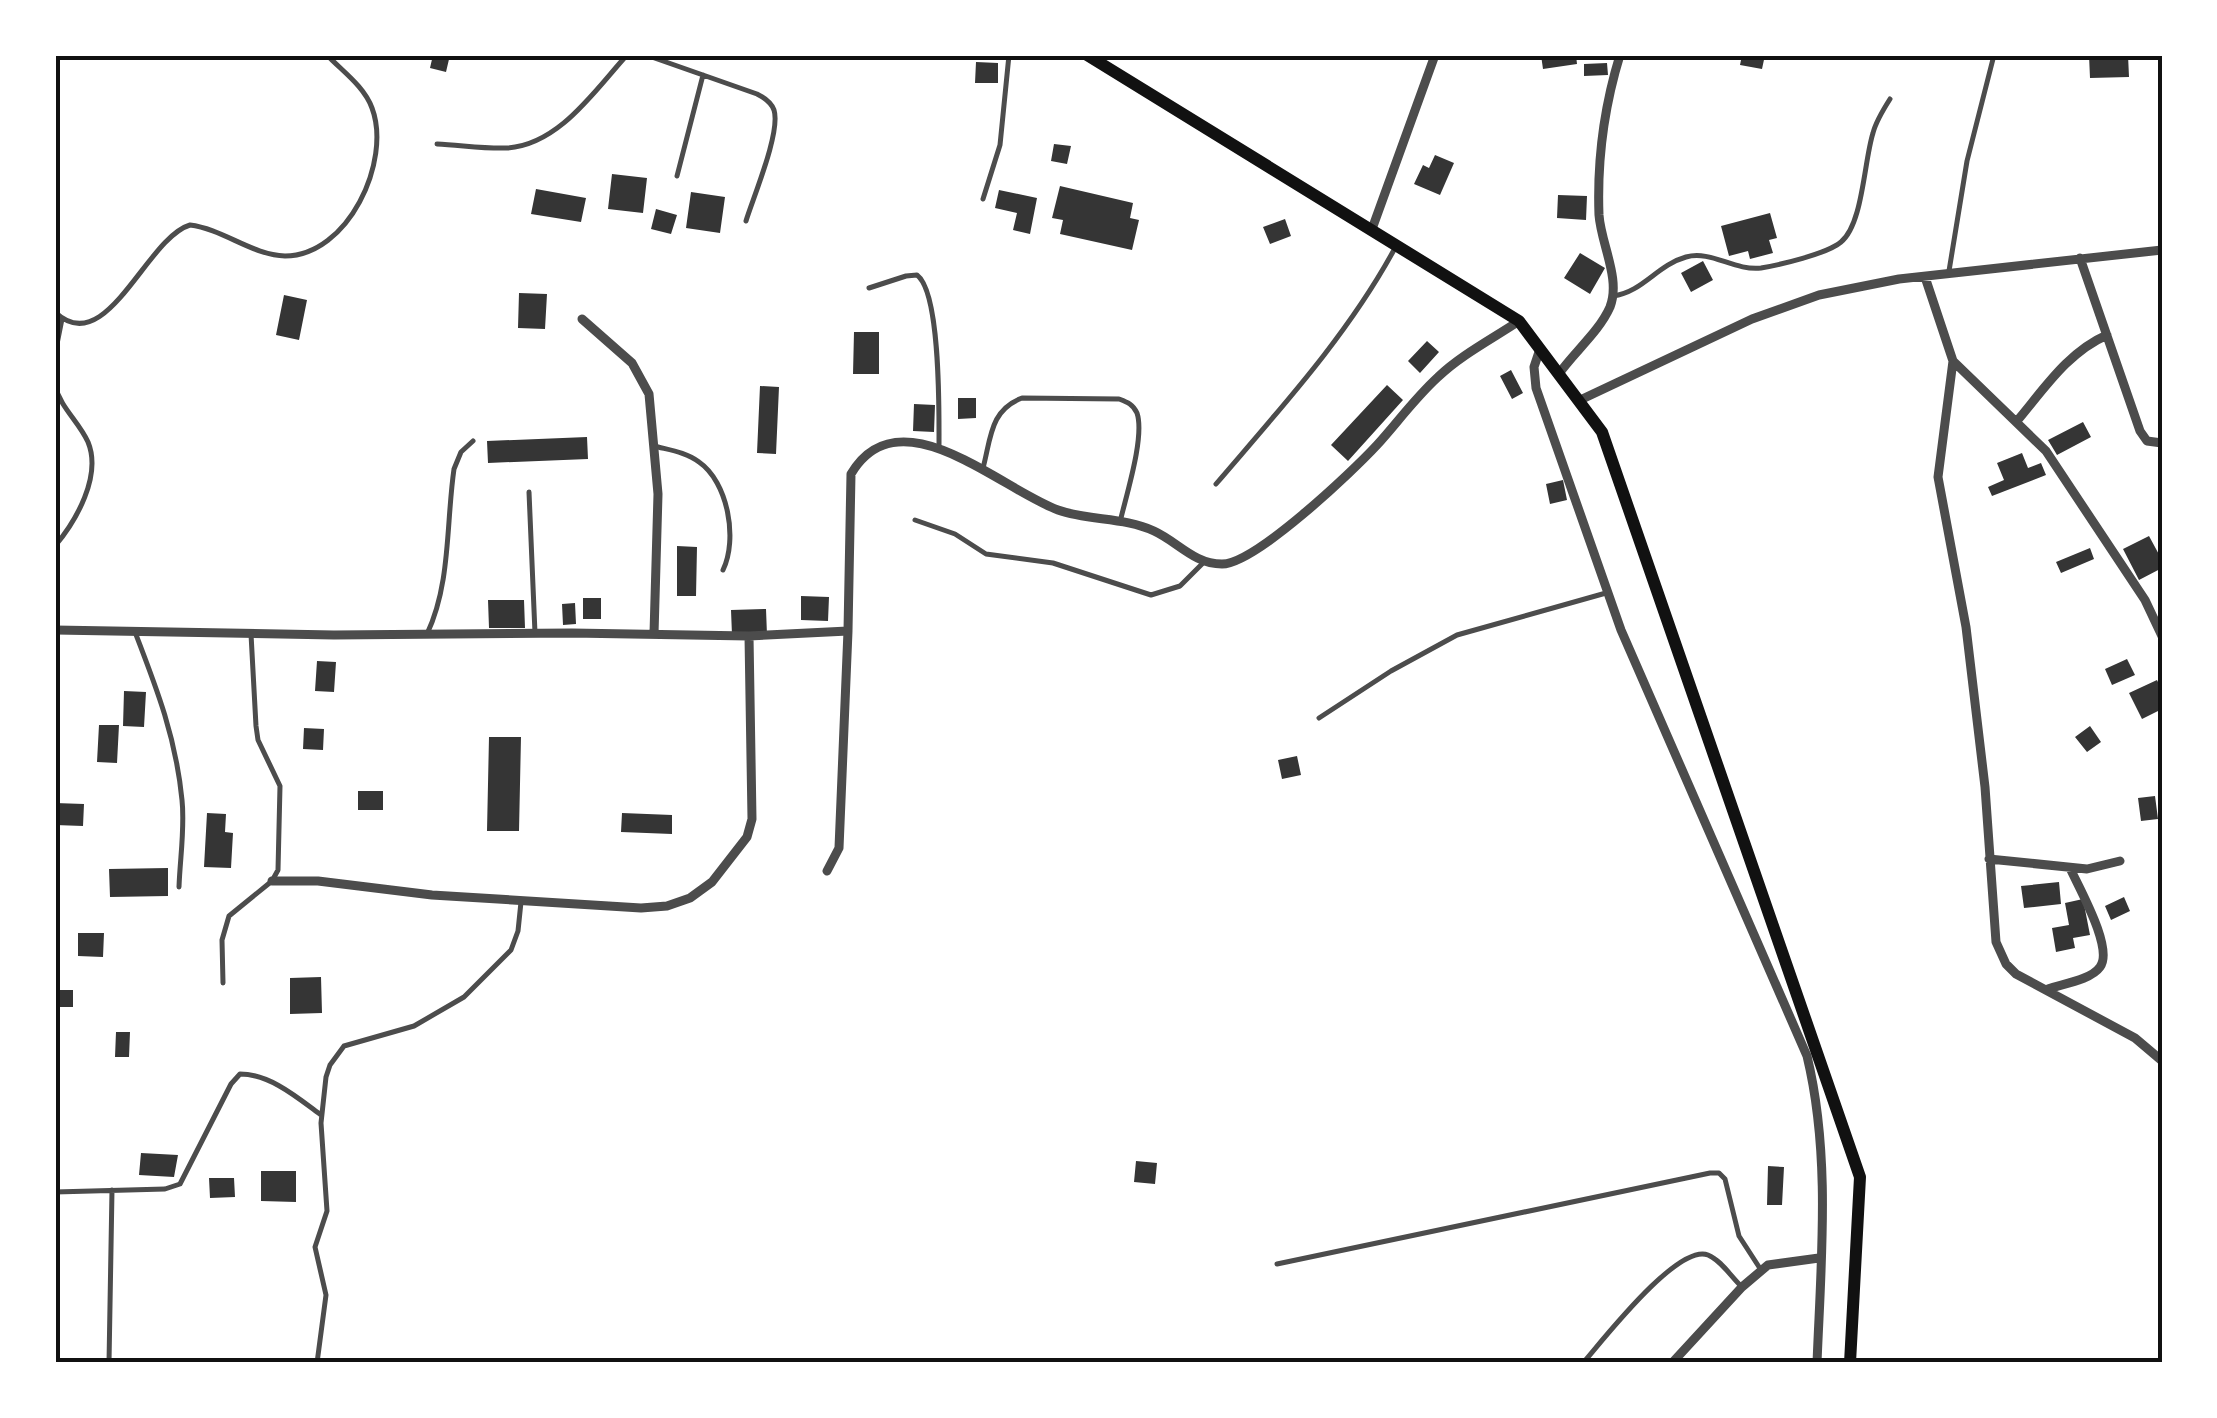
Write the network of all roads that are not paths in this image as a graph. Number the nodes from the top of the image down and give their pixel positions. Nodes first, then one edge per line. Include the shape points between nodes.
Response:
1 (327, 55) edge
2 (628, 55) edge
3 (646, 55) edge
4 (1009, 55) edge
5 (1087, 55) edge
6 (1435, 55) edge
7 (1620, 55) edge
8 (1994, 55) edge
9 (704, 75) junction
10 (1890, 99) dead end
11 (437, 144) dead end
12 (677, 176) dead end
13 (983, 199) dead end
14 (746, 222) dead end
15 (1372, 229) junction
16 (1397, 244) junction
17 (2162, 250) edge
18 (2080, 258) junction
19 (1949, 274) junction
20 (1925, 277) junction
21 (870, 288) dead end
22 (1612, 296) junction
23 (55, 312) edge
24 (62, 319) junction
25 (582, 319) dead end
26 (1519, 321) junction
27 (2107, 335) junction
28 (1540, 349) junction
29 (55, 354) edge
30 (1953, 361) junction
31 (1558, 374) junction
32 (55, 386) edge
33 (1578, 401) junction
34 (2018, 421) junction
35 (473, 441) dead end
36 (2162, 443) edge
37 (654, 446) junction
38 (939, 449) junction
39 (982, 471) junction
40 (1216, 484) dead end
41 (529, 492) dead end
42 (914, 520) dead end
43 (1120, 522) junction
44 (55, 546) edge
45 (1205, 561) junction
46 (723, 570) dead end
47 (1606, 593) junction
48 (55, 630) edge
49 (848, 630) junction
50 (136, 632) junction
51 (534, 633) junction
52 (251, 634) junction
53 (428, 634) junction
54 (654, 634) junction
55 (749, 636) junction
56 (2162, 636) edge
57 (1319, 718) dead end
58 (1990, 859) junction
59 (2120, 861) dead end
60 (2070, 868) junction
61 (827, 871) dead end
62 (272, 880) junction
63 (179, 887) dead end
64 (522, 899) junction
65 (223, 983) dead end
66 (2048, 989) junction
67 (2160, 1060) edge
68 (321, 1115) junction
69 (112, 1190) junction
70 (55, 1192) edge
71 (1819, 1258) junction
72 (1277, 1264) dead end
73 (1760, 1270) junction
74 (1742, 1287) junction
75 (109, 1363) edge
76 (316, 1363) edge
77 (1582, 1363) edge
78 (1672, 1363) edge
79 (1816, 1363) edge
80 (1850, 1363) edge

1 - 24 lane via 366,96 376,122 370,177 336,234 286,256 190,224 171,234 111,309 86,324
2 - 11 lane via 545,137 508,148
3 - 9 lane
4 - 13 lane via 1000,145
5 - 15 main road
6 - 15 street
7 - 22 street via 1600,157 1600,222
8 - 19 lane via 1967,161
9 - 12 lane
9 - 14 lane via 768,100 776,117
10 - 22 lane via 1876,124 1854,220 1842,242 1760,268 1687,257 1629,294
15 - 16 main road
16 - 26 main road
16 - 40 lane via 1342,333
17 - 18 street
18 - 19 street
18 - 27 street
19 - 20 street
20 - 30 street
20 - 33 street via 1802,301
21 - 38 lane via 917,275 928,288
22 - 31 street via 1596,328
23 - 24 lane
24 - 29 lane
25 - 37 street via 643,378
26 - 28 main road
26 - 45 street via 1441,374 1354,468 1255,552 1227,564
27 - 34 street via 2062,368
27 - 36 street via 2140,431
28 - 31 main road
28 - 47 street via 1536,388
30 - 34 street
30 - 58 street via 1938,477 1966,626
31 - 33 main road
32 - 44 lane via 91,454 81,506
33 - 80 main road via 1602,432 1860,1177
34 - 56 street via 2053,462
35 - 53 lane via 454,469 443,588
37 - 46 lane via 688,455 715,479 732,536
37 - 54 street
38 - 39 street
38 - 49 street via 918,441 887,443 859,461 852,474
39 - 43 street via 1046,505
39 - 43 lane via 1005,405 1022,398 1119,398 1130,403 1138,422
41 - 51 lane
42 - 45 lane via 956,534 986,554 1052,562 1151,595 1180,586
43 - 45 street via 1152,530
47 - 57 lane via 1457,635
47 - 71 street via 1806,1056 1822,1152
48 - 50 street
49 - 55 street
49 - 61 street via 839,848
50 - 52 street
50 - 63 lane via 164,704 178,768
51 - 53 street
51 - 54 street
52 - 53 street
52 - 62 lane via 258,740 280,786 279,858
54 - 55 street
55 - 64 street via 752,818 747,838 725,867 690,898 667,906
58 - 60 street
58 - 66 street via 2000,954 2016,974
59 - 60 street
60 - 66 street via 2102,942 2103,960 2096,971
62 - 64 street
62 - 65 lane via 229,916
64 - 68 lane via 510,950 464,997 414,1026 336,1054
66 - 67 street via 2135,1038
68 - 69 lane via 255,1074 240,1074 180,1184
68 - 76 lane via 328,1194 314,1247 326,1295
69 - 70 lane
69 - 75 lane
71 - 73 street
71 - 79 street
72 - 73 lane via 1710,1173 1726,1179 1740,1236
73 - 74 street
74 - 77 lane via 1713,1257 1691,1255 1672,1266
74 - 78 street

